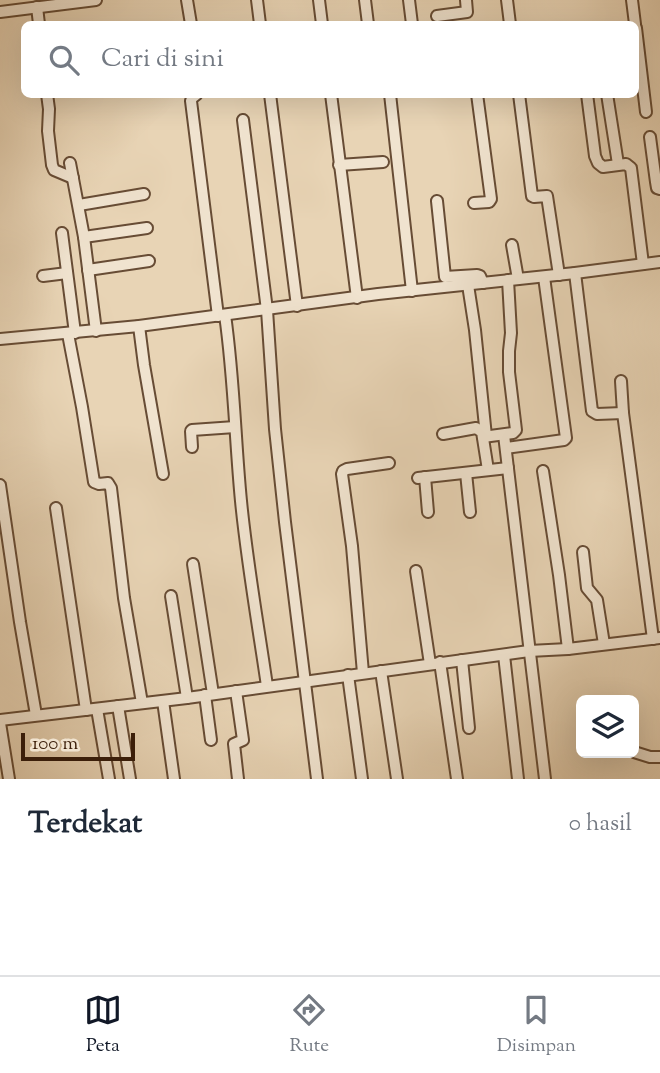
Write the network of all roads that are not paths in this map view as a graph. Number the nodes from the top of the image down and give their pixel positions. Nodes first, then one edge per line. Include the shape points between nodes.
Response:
1 (96, 0) edge
2 (187, 0) edge
3 (257, 0) edge
4 (319, 0) edge
5 (365, 0) edge
6 (409, 0) edge
7 (466, 0) edge
8 (507, 0) edge
9 (632, 0) edge
10 (37, 7) junction
11 (0, 12) edge
12 (467, 12) junction
13 (437, 16) dead end
14 (39, 21) edge
15 (190, 21) edge
16 (260, 21) edge
17 (322, 21) edge
18 (368, 21) edge
19 (412, 21) edge
20 (468, 21) edge
21 (510, 21) edge
22 (634, 21) edge
23 (639, 57) edge
24 (48, 98) edge
25 (192, 98) edge
26 (270, 98) edge
27 (331, 98) edge
28 (390, 98) edge
29 (478, 98) edge
30 (520, 98) edge
31 (587, 98) edge
32 (608, 98) edge
33 (646, 111) dead end
34 (611, 117) junction
35 (243, 120) dead end
36 (590, 121) junction
37 (650, 137) dead end
38 (383, 162) dead end
39 (71, 163) dead end
40 (618, 164) junction
41 (339, 165) junction
42 (73, 178) junction
43 (660, 189) edge
44 (144, 194) dead end
45 (436, 201) dead end
46 (474, 203) dead end
47 (79, 205) junction
48 (147, 228) dead end
49 (62, 233) dead end
50 (84, 237) junction
51 (512, 244) dead end
52 (149, 261) dead end
53 (660, 262) edge
54 (643, 264) junction
55 (88, 270) junction
56 (67, 273) junction
57 (575, 273) junction
58 (559, 275) junction
59 (43, 276) dead end
60 (544, 276) junction
61 (513, 279) junction
62 (483, 283) junction
63 (468, 285) junction
64 (412, 291) junction
65 (357, 298) junction
66 (296, 306) junction
67 (267, 310) junction
68 (222, 316) junction
69 (139, 326) junction
70 (96, 331) junction
71 (72, 333) junction
72 (0, 339) edge
73 (621, 381) dead end
74 (623, 413) junction
75 (235, 427) junction
76 (443, 434) dead end
77 (504, 435) junction
78 (484, 437) junction
79 (192, 447) dead end
80 (506, 448) junction
81 (389, 463) dead end
82 (508, 468) junction
83 (488, 470) junction
84 (544, 471) dead end
85 (466, 472) junction
86 (163, 474) dead end
87 (0, 485) edge
88 (56, 508) dead end
89 (428, 512) dead end
90 (470, 512) dead end
91 (583, 552) dead end
92 (193, 564) dead end
93 (416, 571) dead end
94 (171, 596) dead end
95 (658, 639) edge
96 (604, 644) junction
97 (568, 649) junction
98 (529, 651) junction
99 (504, 655) junction
100 (463, 660) junction
101 (435, 663) junction
102 (381, 671) junction
103 (363, 673) junction
104 (348, 675) junction
105 (305, 681) junction
106 (267, 686) junction
107 (236, 691) junction
108 (209, 694) junction
109 (187, 698) junction
110 (163, 701) junction
111 (142, 703) junction
112 (118, 706) junction
113 (92, 710) junction
114 (36, 715) junction
115 (0, 721) edge
116 (469, 728) dead end
117 (211, 740) dead end
118 (639, 754) edge
119 (660, 757) edge
120 (9, 779) edge
121 (108, 779) edge
122 (130, 779) edge
123 (174, 779) edge
124 (238, 779) edge
125 (317, 779) edge
126 (362, 779) edge
127 (397, 779) edge
128 (457, 779) edge
129 (519, 779) edge
130 (545, 779) edge

1 - 10 street
2 - 15 street
3 - 16 street
4 - 17 street
5 - 18 street
6 - 19 street
7 - 12 street
8 - 21 street
9 - 22 street
10 - 11 street
10 - 14 street
12 - 13 street
12 - 20 street
23 - 33 street
24 - 42 street via 52,165
25 - 68 street
26 - 66 street
27 - 41 street
28 - 64 street
29 - 46 street via 491,199
30 - 58 street via 532,195 547,196
31 - 36 street
32 - 34 street
34 - 36 street
34 - 40 street
35 - 67 street
36 - 40 street via 598,163 603,167
37 - 43 street
38 - 41 street
39 - 42 street
40 - 54 street via 631,168
41 - 65 street
42 - 47 street
44 - 47 street
45 - 62 street via 445,277 477,275
47 - 50 street
48 - 50 street
49 - 56 street
50 - 55 street
51 - 61 street
52 - 55 street
53 - 54 street
54 - 57 street
55 - 70 street
56 - 59 street
56 - 71 street
57 - 58 street
57 - 74 street via 592,411
58 - 60 street
60 - 61 street
60 - 80 street via 566,438
61 - 62 street
61 - 77 street via 509,372 516,430
62 - 63 street
63 - 64 street
63 - 78 street
64 - 65 street
65 - 66 street
66 - 67 street
67 - 68 street
67 - 105 street via 278,456
68 - 69 street
68 - 75 street via 231,362
69 - 70 street
69 - 86 street
70 - 71 street
71 - 72 street
71 - 111 street via 94,482 108,483 111,488
73 - 74 street
74 - 95 street
75 - 79 street via 192,430
75 - 106 street via 252,595
76 - 78 street via 476,428
77 - 78 street
77 - 80 street
78 - 83 street
80 - 82 street
81 - 103 street via 347,469 342,474
82 - 83 street
82 - 98 street
83 - 85 street
84 - 97 street
85 - 89 street via 421,478
85 - 90 street
87 - 114 street
88 - 113 street
91 - 96 street via 587,588 597,600
92 - 108 street
93 - 101 street
94 - 109 street
95 - 96 street
96 - 97 street
97 - 98 street
98 - 99 street
98 - 130 street
99 - 100 street
99 - 129 street
100 - 101 street
100 - 116 street
101 - 102 street
101 - 128 street
102 - 103 street
102 - 127 street
103 - 104 street
104 - 105 street
104 - 126 street
105 - 106 street
105 - 125 street
106 - 107 street
107 - 108 street
107 - 124 street via 243,740 234,744
108 - 109 street
108 - 117 street
109 - 110 street
110 - 111 street
110 - 123 street
111 - 112 street
112 - 113 street
112 - 122 street
113 - 114 street
113 - 121 street
114 - 115 street
115 - 120 street
118 - 119 street

